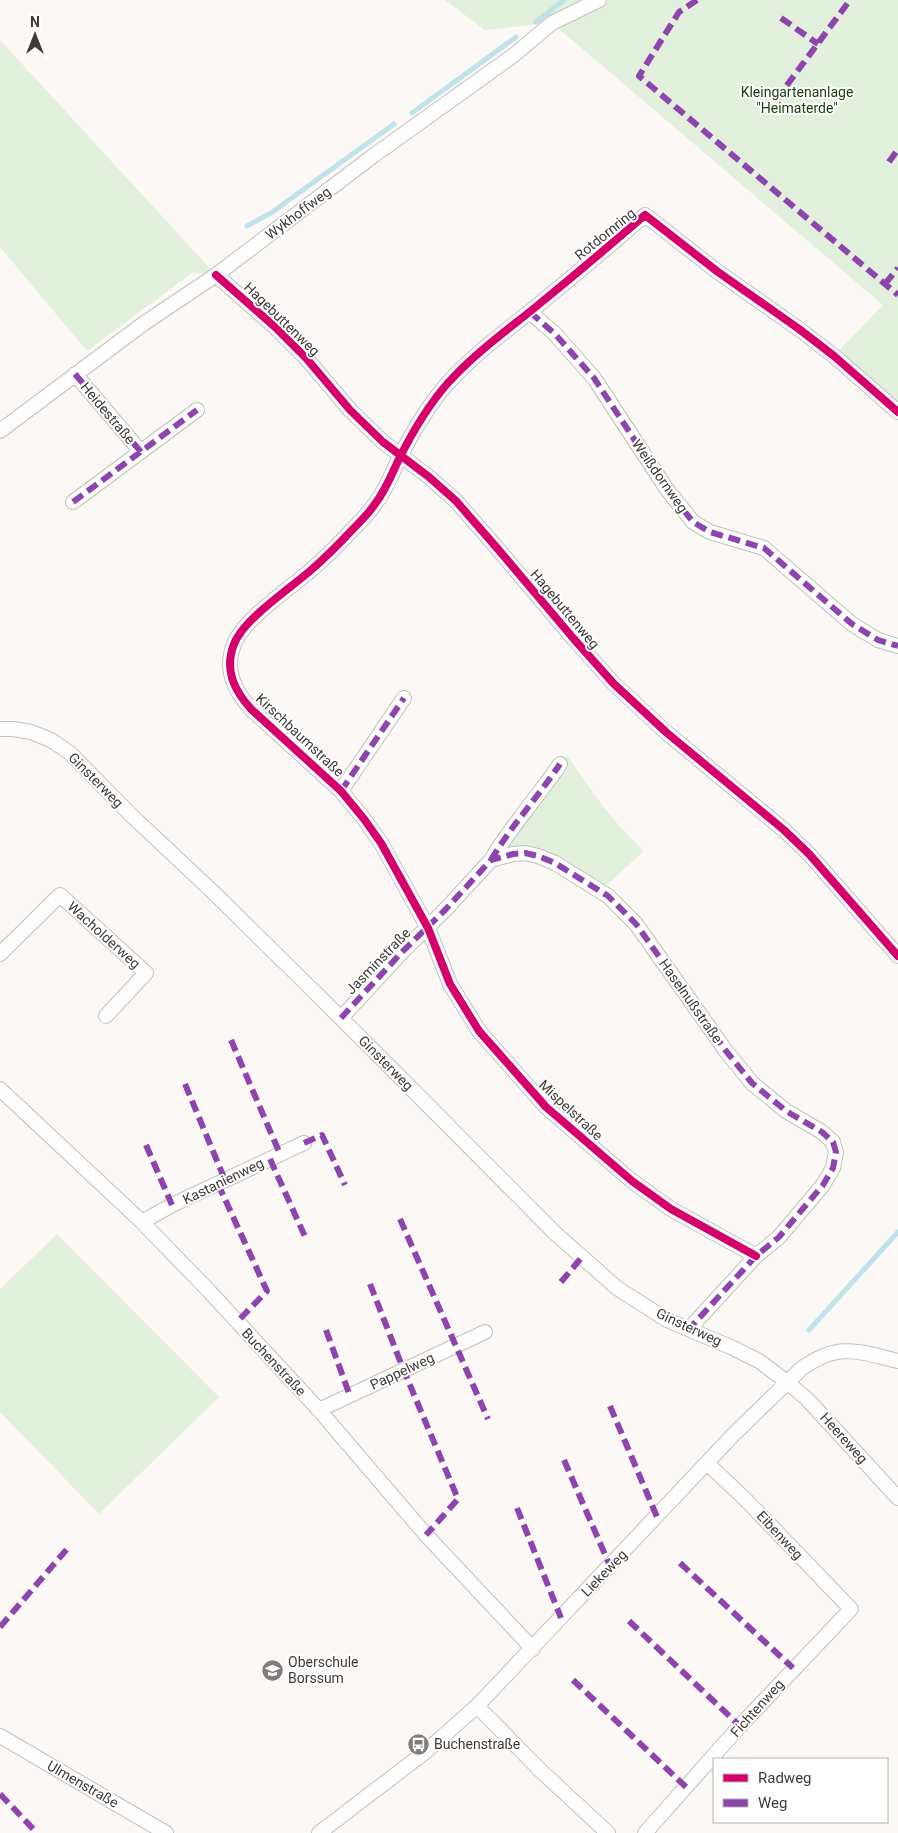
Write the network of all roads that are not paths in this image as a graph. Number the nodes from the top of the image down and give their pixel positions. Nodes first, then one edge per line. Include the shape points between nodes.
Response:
1 (599, 0) edge
2 (216, 275) junction
3 (530, 312) junction
4 (75, 374) junction
5 (197, 410) dead end
6 (898, 412) edge
7 (0, 431) edge
8 (140, 452) junction
9 (401, 456) junction
10 (73, 502) dead end
11 (898, 646) edge
12 (404, 698) dead end
13 (0, 729) edge
14 (560, 764) dead end
15 (341, 791) junction
16 (491, 860) junction
17 (428, 928) junction
18 (0, 954) edge
19 (898, 956) edge
20 (106, 1016) dead end
21 (341, 1018) junction
22 (0, 1089) edge
23 (304, 1143) dead end
24 (142, 1222) junction
25 (756, 1256) junction
26 (690, 1328) junction
27 (485, 1332) dead end
28 (898, 1361) edge
29 (787, 1382) junction
30 (319, 1410) junction
31 (707, 1463) junction
32 (898, 1498) edge
33 (851, 1609) joint
34 (533, 1649) junction
35 (477, 1706) junction
36 (0, 1736) edge
37 (166, 1833) edge
38 (319, 1833) edge
39 (608, 1833) edge
40 (646, 1833) edge

1 - 2 street, Wykhoffweg via 552,23 514,55 372,156
2 - 4 street, Wykhoffweg
2 - 9 street, Hagebuttenweg via 275,327 350,410
3 - 6 street, Rotdornring via 645,215 834,356
3 - 9 street, Rotdornring via 503,331 447,384 421,418
3 - 11 street, Weißdornweg via 555,334 594,378 666,488 693,522 710,532 764,548 852,624 878,640
4 - 7 street, Wykhoffweg
4 - 8 street, Heidestraße
5 - 8 street, Heidestraße
8 - 10 street, Heidestraße
9 - 15 street, Kirschbaumstraße via 376,503 354,529 312,570 253,619 239,634 231,656 231,674 238,695
9 - 19 street, Hagebuttenweg via 456,501 614,684 667,733 784,830
12 - 15 street, Kirschbaumstraße
13 - 21 street, Ginsterweg via 31,732 70,753
14 - 16 street, Jasminstraße
15 - 17 street, Kirschbaumstraße via 381,844
16 - 17 street, Jasminstraße
16 - 25 street, Haselnußstraße via 525,854 555,863 608,896 636,924 752,1083 832,1142 836,1152 833,1168 823,1185 779,1237
17 - 21 street, Jasminstraße
17 - 25 street, Mispelstraße via 450,984 479,1032 546,1108 632,1181 671,1209
18 - 20 street, Wacholderweg via 60,895 146,973
21 - 26 street, Ginsterweg via 556,1234 617,1288 667,1320
22 - 24 street, Buchenstraße
23 - 24 street, Kastanienweg
24 - 30 street, Buchenstraße
25 - 26 street
26 - 29 street, Ginsterweg via 759,1362
27 - 30 street, Pappelweg
28 - 29 street, Liekeweg via 862,1352 838,1351 813,1360
29 - 31 street, Liekeweg
29 - 32 street, Heereweg via 807,1398
30 - 34 street, Buchenstraße via 426,1535
31 - 33 street, Eibenweg
31 - 34 street, Liekeweg
33 - 40 street, Fichtenweg
34 - 35 street, Liekeweg
35 - 38 street, Liekeweg via 424,1753
35 - 39 street
36 - 37 street, Ulmenstraße

